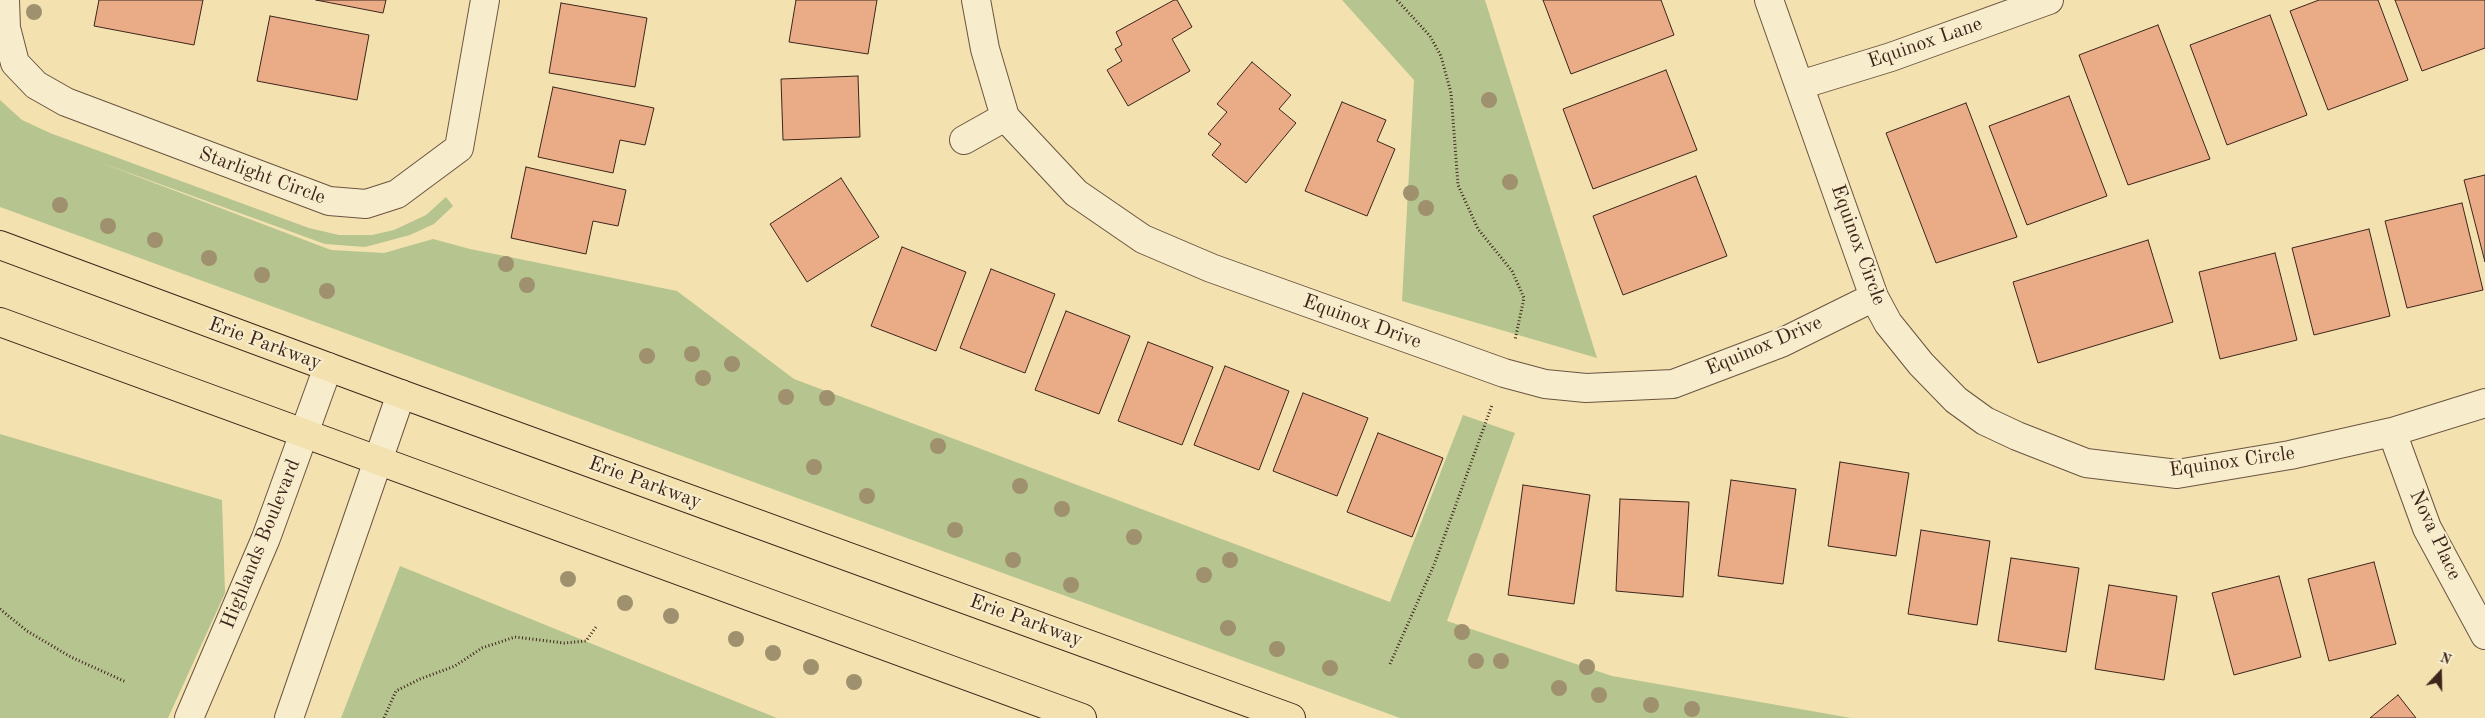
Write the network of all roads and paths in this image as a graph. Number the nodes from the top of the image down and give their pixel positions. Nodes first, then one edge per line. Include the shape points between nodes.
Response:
1 (6, 0) edge
2 (485, 0) edge
3 (976, 0) edge
4 (1397, 0) edge
5 (1770, 0) edge
6 (2050, 0) edge
7 (1800, 85) junction
8 (1005, 117) junction
9 (964, 140) dead end
10 (0, 246) edge
11 (1874, 297) junction
12 (0, 322) edge
13 (1515, 341) dead end
14 (328, 367) junction
15 (401, 394) junction
16 (2485, 403) edge
17 (1492, 404) dead end
18 (2392, 432) junction
19 (304, 434) junction
20 (378, 460) junction
21 (0, 608) edge
22 (596, 627) dead end
23 (2485, 635) edge
24 (1390, 664) dead end
25 (126, 682) dead end
26 (189, 718) edge
27 (289, 718) edge
28 (384, 718) edge
29 (1082, 718) edge
30 (1291, 718) edge

1 - 2 street, Starlight Circle via 6,28 15,63 36,85 66,102 329,201 366,204 397,194 459,148
3 - 8 street, Equinox Drive via 985,49
4 - 13 path via 1430,36 1441,56 1451,94 1458,185 1478,229 1512,271 1524,298
5 - 7 street, Equinox Circle
6 - 7 street, Equinox Lane via 1891,57
7 - 11 street, Equinox Circle
8 - 9 street
8 - 11 street, Equinox Drive via 1076,192 1143,239 1211,268 1504,373 1545,384 1586,388 1673,384 1781,343
10 - 14 main road, Erie Parkway
11 - 18 street, Equinox Circle via 1888,323 1956,400 1985,421 2086,463 2177,474 2290,455
12 - 19 main road
14 - 15 main road, Erie Parkway
14 - 19 street, Highlands Boulevard
15 - 20 street
15 - 30 main road, Erie Parkway
16 - 18 street, Equinox Circle
17 - 24 path via 1434,565
18 - 23 street, Nova Place via 2427,528
19 - 20 main road
19 - 26 street, Highlands Boulevard via 266,538
20 - 27 street
20 - 29 main road
21 - 25 path via 28,631 71,657
22 - 28 path via 586,641 564,643 515,637 482,648 455,666 396,691

